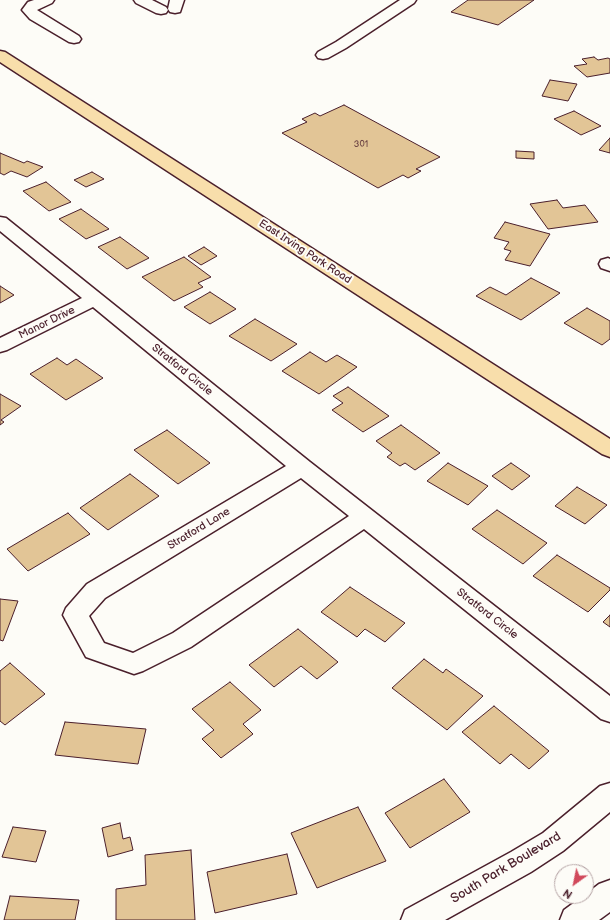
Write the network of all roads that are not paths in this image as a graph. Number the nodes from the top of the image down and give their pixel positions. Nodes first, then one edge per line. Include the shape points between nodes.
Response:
1 (47, 0) edge
2 (141, 0) edge
3 (409, 0) edge
4 (161, 10) dead end
5 (74, 39) dead end
6 (0, 55) edge
7 (323, 55) dead end
8 (0, 222) edge
9 (95, 299) junction
10 (0, 346) edge
11 (610, 449) edge
12 (302, 467) junction
13 (365, 517) junction
14 (610, 711) edge
15 (610, 795) edge
16 (610, 894) edge
17 (416, 920) edge
18 (575, 920) edge

1 - 5 street via 33,5 29,10
2 - 4 street
3 - 7 street
6 - 11 main road, East Irving Park Road
8 - 9 street, Stratford Circle
9 - 10 street, Manor Drive
9 - 12 street, Stratford Circle
12 - 13 street, Stratford Circle
12 - 13 street, Stratford Lane via 96,591 75,615 95,650 134,664 182,640
13 - 14 street, Stratford Circle
15 - 17 street, South Park Boulevard via 553,842 508,870
16 - 18 street

